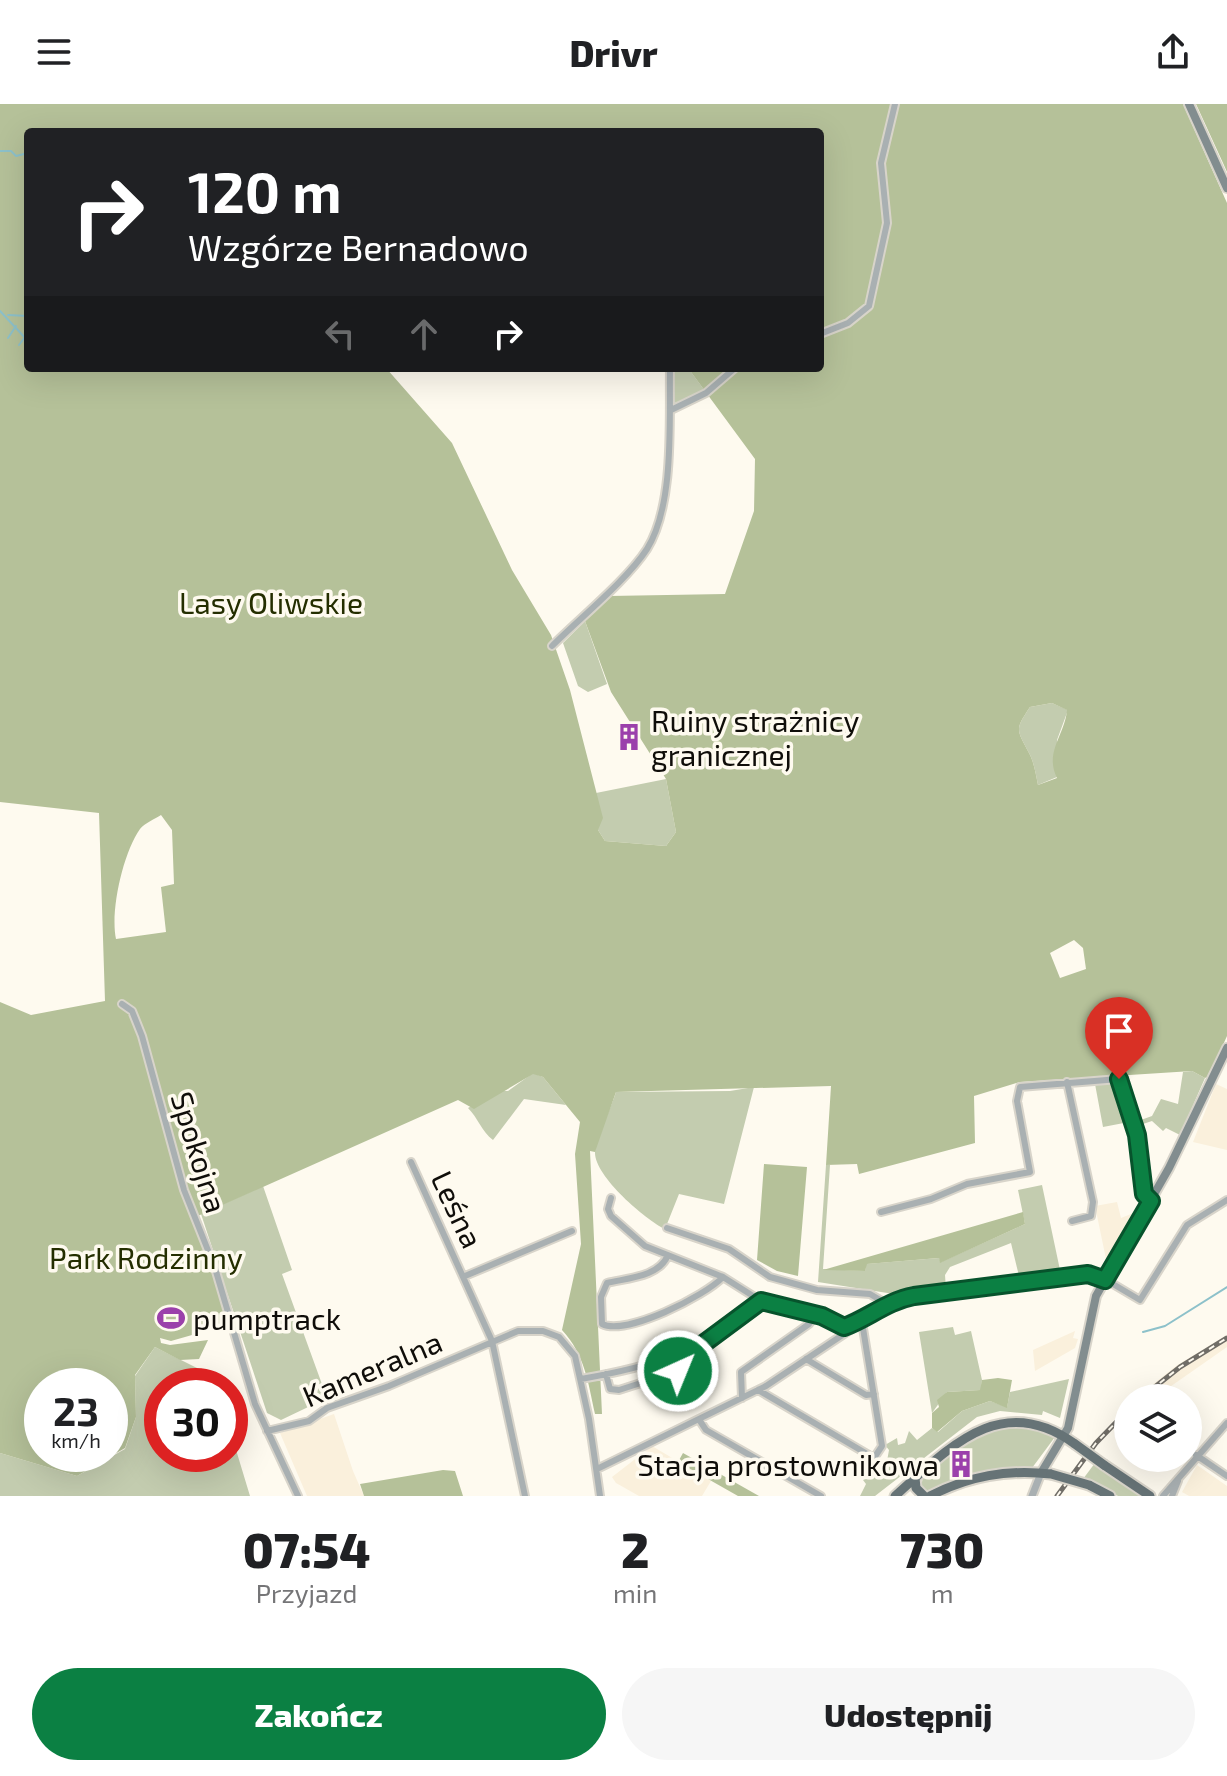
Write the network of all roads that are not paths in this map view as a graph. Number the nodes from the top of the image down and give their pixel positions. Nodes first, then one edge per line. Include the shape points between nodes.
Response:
1 (895, 104) edge
2 (1189, 104) edge
3 (1227, 188) edge
4 (824, 332) edge
5 (670, 372) edge
6 (730, 372) edge
7 (671, 410) junction
8 (552, 646) dead end
9 (122, 1004) dead end
10 (1227, 1048) edge
11 (1067, 1082) junction
12 (411, 1162) dead end
13 (611, 1198) dead end
14 (1227, 1200) edge
15 (1151, 1201) junction
16 (881, 1212) dead end
17 (1072, 1221) dead end
18 (667, 1228) dead end
19 (572, 1231) dead end
20 (668, 1255) junction
21 (465, 1276) junction
22 (723, 1277) junction
23 (1105, 1280) junction
24 (761, 1301) junction
25 (887, 1304) junction
26 (816, 1315) junction
27 (862, 1322) junction
28 (492, 1341) junction
29 (699, 1347) junction
30 (806, 1359) junction
31 (606, 1374) junction
32 (581, 1379) junction
33 (758, 1390) junction
34 (874, 1394) junction
35 (742, 1398) junction
36 (700, 1421) junction
37 (1227, 1423) edge
38 (267, 1431) junction
39 (1064, 1436) junction
40 (1202, 1449) edge
41 (1202, 1459) edge
42 (597, 1469) junction
43 (1183, 1472) edge
44 (1046, 1473) junction
45 (1227, 1476) edge
46 (915, 1478) junction
47 (1179, 1478) junction
48 (298, 1496) edge
49 (525, 1496) edge
50 (600, 1496) edge
51 (821, 1496) edge
52 (895, 1496) edge
53 (927, 1496) edge
54 (1032, 1496) edge
55 (1110, 1496) edge
56 (1150, 1496) edge
57 (1163, 1496) edge
58 (1172, 1496) edge

1 - 4 street via 883,143 887,223 871,301 848,323
2 - 3 main road
5 - 7 street
6 - 7 street via 706,393
7 - 8 street via 669,467 651,543
9 - 38 street, Spokojna via 132,1011 142,1036 184,1190
10 - 15 main road
11 - 15 street via 1119,1079 1137,1135 1144,1194
11 - 16 street via 1026,1085 1017,1091 1030,1172 967,1184
11 - 17 street via 1093,1202 1091,1216
12 - 21 street, Leśna
13 - 20 street via 611,1216 636,1241
14 - 23 street via 1187,1225 1140,1300
15 - 23 main road
18 - 25 street via 729,1249 770,1277 817,1290 870,1294
19 - 21 street, Leśna
20 - 22 street
20 - 22 street via 660,1268 607,1283 601,1297 602,1324 611,1327 664,1312
21 - 28 street, Leśna
22 - 24 street
23 - 25 street via 1088,1274
23 - 39 main road via 1093,1307
24 - 26 street
24 - 29 street
25 - 27 street
26 - 27 street via 844,1327
26 - 35 street via 740,1373
27 - 30 street
27 - 34 street
28 - 32 street, Kameralna via 525,1330 551,1333 572,1350
28 - 38 street, Kameralna via 327,1408 309,1421
28 - 49 street, Leśna
29 - 31 street
29 - 31 street via 678,1371 619,1390 610,1389
30 - 33 street
30 - 34 street via 866,1395
31 - 32 street
32 - 42 street, Kameralna
33 - 34 street via 874,1458 882,1446
33 - 35 street
35 - 36 street
36 - 42 street
36 - 51 street via 706,1430
37 - 40 street
38 - 48 street, Spokojna
39 - 44 main road
39 - 46 main road via 1028,1423 992,1425 953,1445
39 - 56 main road, bridge
41 - 45 street
42 - 50 street, Kameralna
43 - 47 street
44 - 53 main road via 979,1477
44 - 54 street
44 - 55 main road, bridge
46 - 52 main road
46 - 53 main road via 916,1488
47 - 57 street
47 - 58 street

